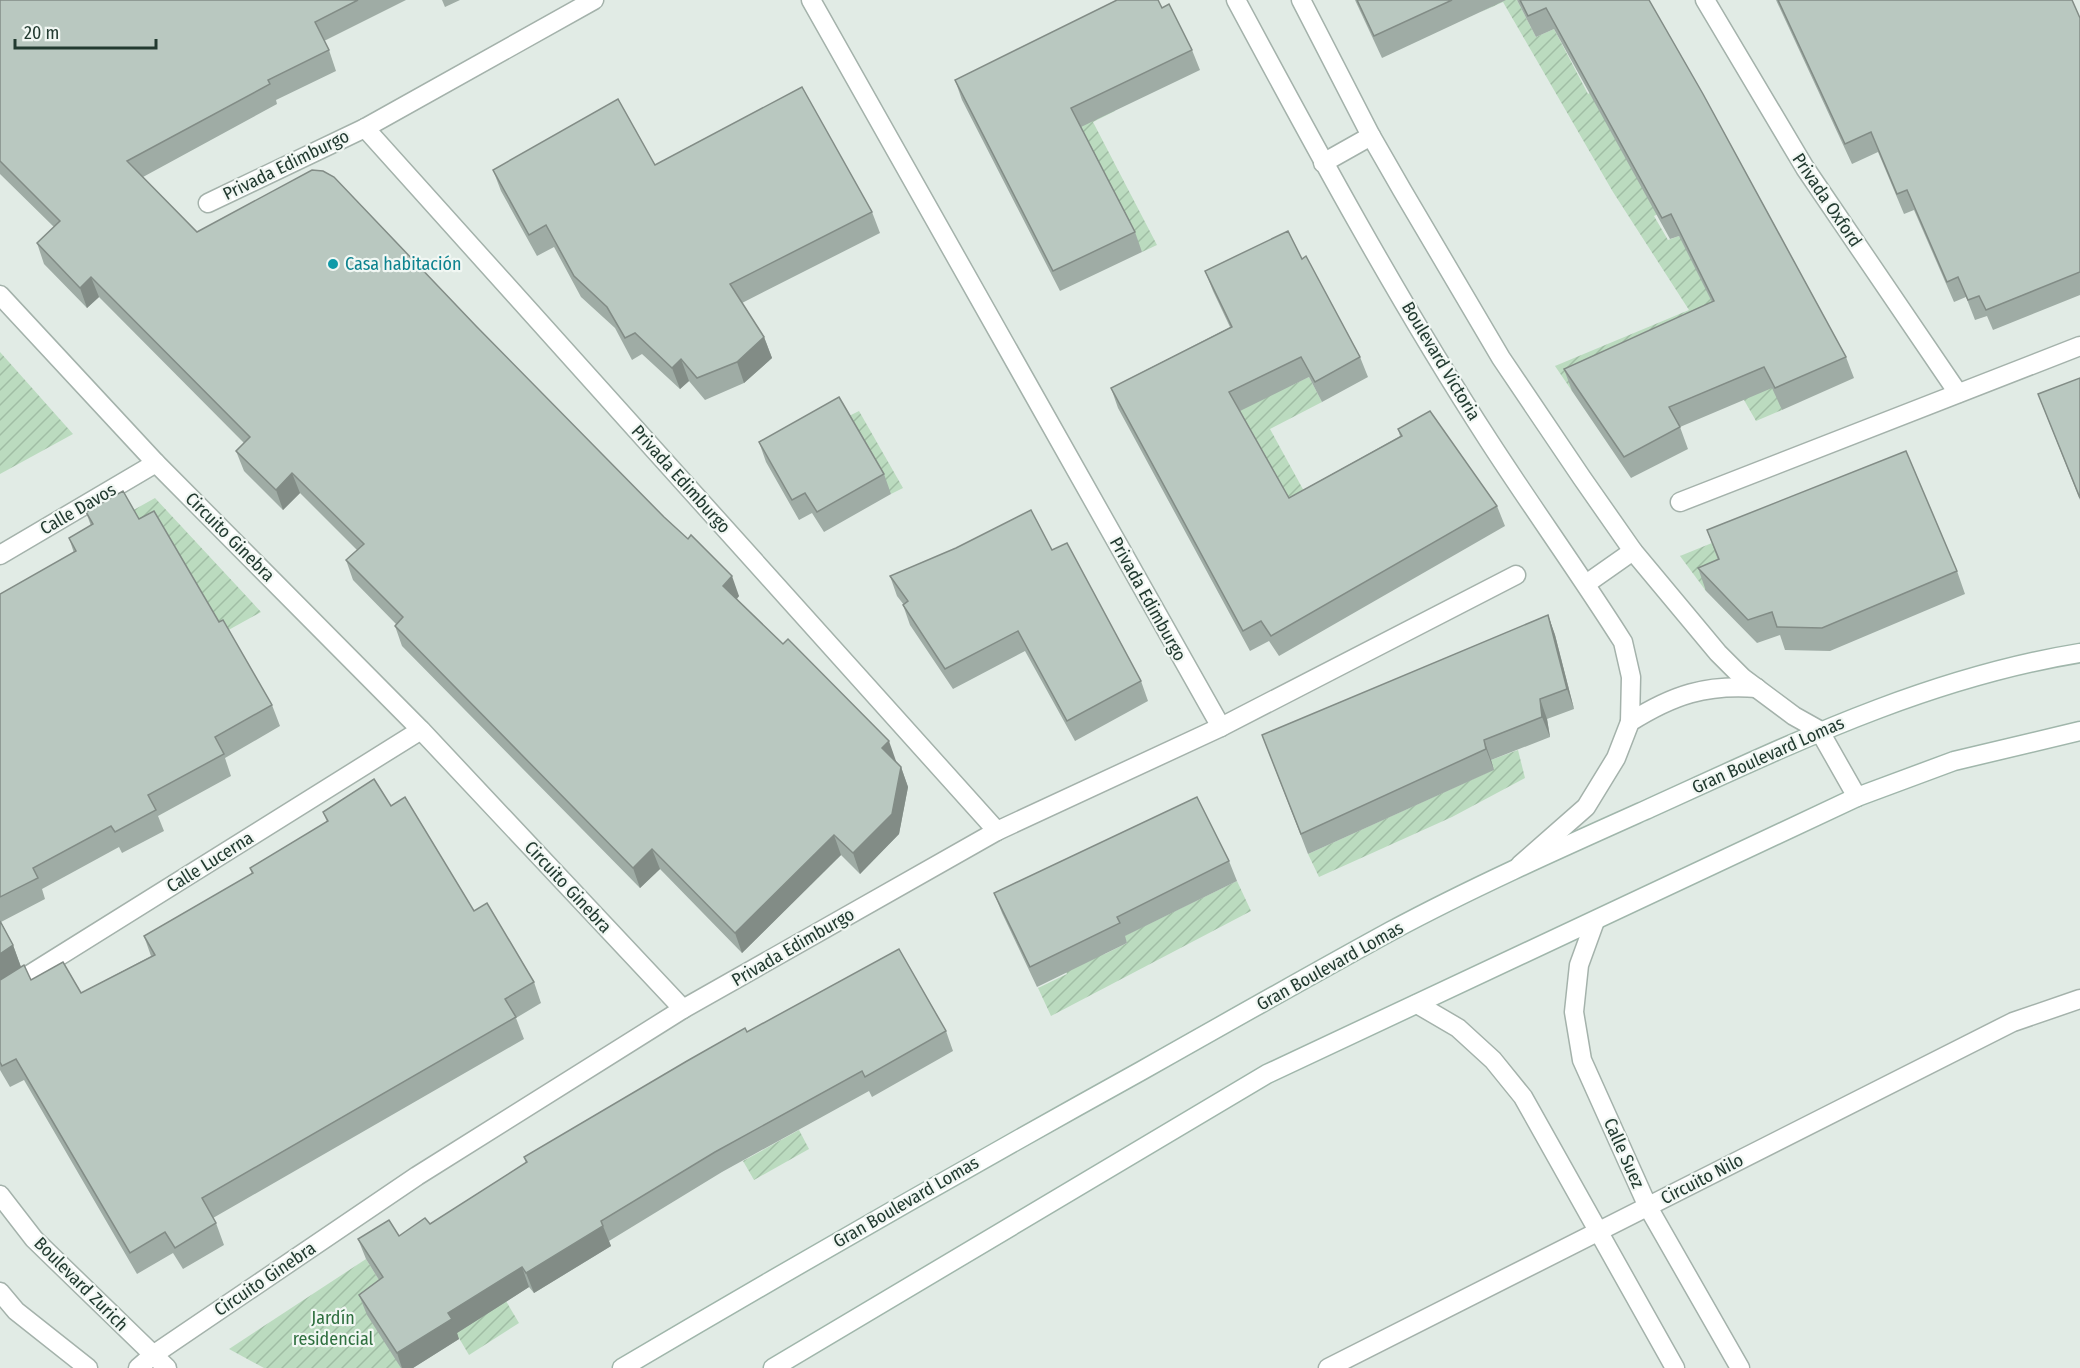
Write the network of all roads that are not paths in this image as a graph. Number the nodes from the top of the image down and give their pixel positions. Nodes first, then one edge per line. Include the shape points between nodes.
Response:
1 (594, 0) edge
2 (811, 0) edge
3 (1236, 0) edge
4 (1301, 0) edge
5 (1705, 0) edge
6 (365, 128) junction
7 (1371, 136) junction
8 (1323, 163) junction
9 (208, 203) dead end
10 (0, 295) edge
11 (2080, 346) edge
12 (1958, 393) junction
13 (156, 463) junction
14 (1680, 502) dead end
15 (1633, 551) junction
16 (0, 555) edge
17 (1516, 575) dead end
18 (1586, 584) junction
19 (2080, 653) edge
20 (1757, 687) junction
21 (1630, 722) junction
22 (1221, 727) junction
23 (420, 730) junction
24 (1819, 730) junction
25 (2080, 730) edge
26 (1857, 797) junction
27 (997, 831) junction
28 (1514, 870) junction
29 (1595, 921) junction
30 (0, 993) edge
31 (2080, 999) edge
32 (1417, 1004) junction
33 (683, 1009) junction
34 (0, 1195) edge
35 (1648, 1207) junction
36 (1598, 1232) junction
37 (0, 1292) edge
38 (153, 1355) junction
39 (88, 1368) edge
40 (138, 1368) edge
41 (167, 1368) edge
42 (622, 1368) edge
43 (773, 1368) edge
44 (1328, 1368) edge
45 (1675, 1368) edge
46 (1740, 1368) edge

1 - 6 street, Privada Edimburgo
2 - 22 street, Privada Edimburgo
3 - 8 street, Boulevard Victoria
4 - 7 street
5 - 12 street, Privada Oxford via 1805,168
6 - 9 street, Privada Edimburgo
6 - 27 street, Privada Edimburgo
7 - 8 street
7 - 15 street via 1501,358
8 - 18 street, Boulevard Victoria via 1489,441
10 - 13 street, Circuito Ginebra
11 - 12 street
12 - 14 street
13 - 16 street, Calle Davos
13 - 23 street, Circuito Ginebra
15 - 18 street
15 - 20 street via 1718,653
17 - 22 street, Privada Edimburgo
18 - 21 street, Boulevard Victoria via 1623,642 1631,677
19 - 24 street, Gran Boulevard Lomas via 1956,682
20 - 21 street via 1704,688 1675,697
20 - 24 street
21 - 28 street, Boulevard Victoria via 1616,758 1586,807
22 - 27 street, Privada Edimburgo
23 - 30 street, Calle Lucerna
23 - 33 street, Circuito Ginebra
24 - 26 street
24 - 28 street, Gran Boulevard Lomas
25 - 26 street via 1954,761
26 - 29 street
27 - 33 street, Privada Edimburgo
28 - 42 street, Gran Boulevard Lomas via 1394,930 876,1218
29 - 32 street
29 - 35 street, Calle Suez via 1579,965 1574,1012 1582,1060
31 - 35 street, Circuito Nilo via 2013,1022
32 - 36 street via 1458,1028 1493,1060 1523,1097
32 - 43 street via 1267,1074
33 - 38 street, Circuito Ginebra via 417,1176
34 - 38 street, Boulevard Zurich via 34,1239
35 - 36 street, Circuito Nilo
35 - 46 street, Calle Suez
36 - 44 street, Circuito Nilo
36 - 45 street
37 - 39 street via 16,1311
38 - 40 street, Circuito Ginebra
38 - 41 street, Boulevard Zurich

